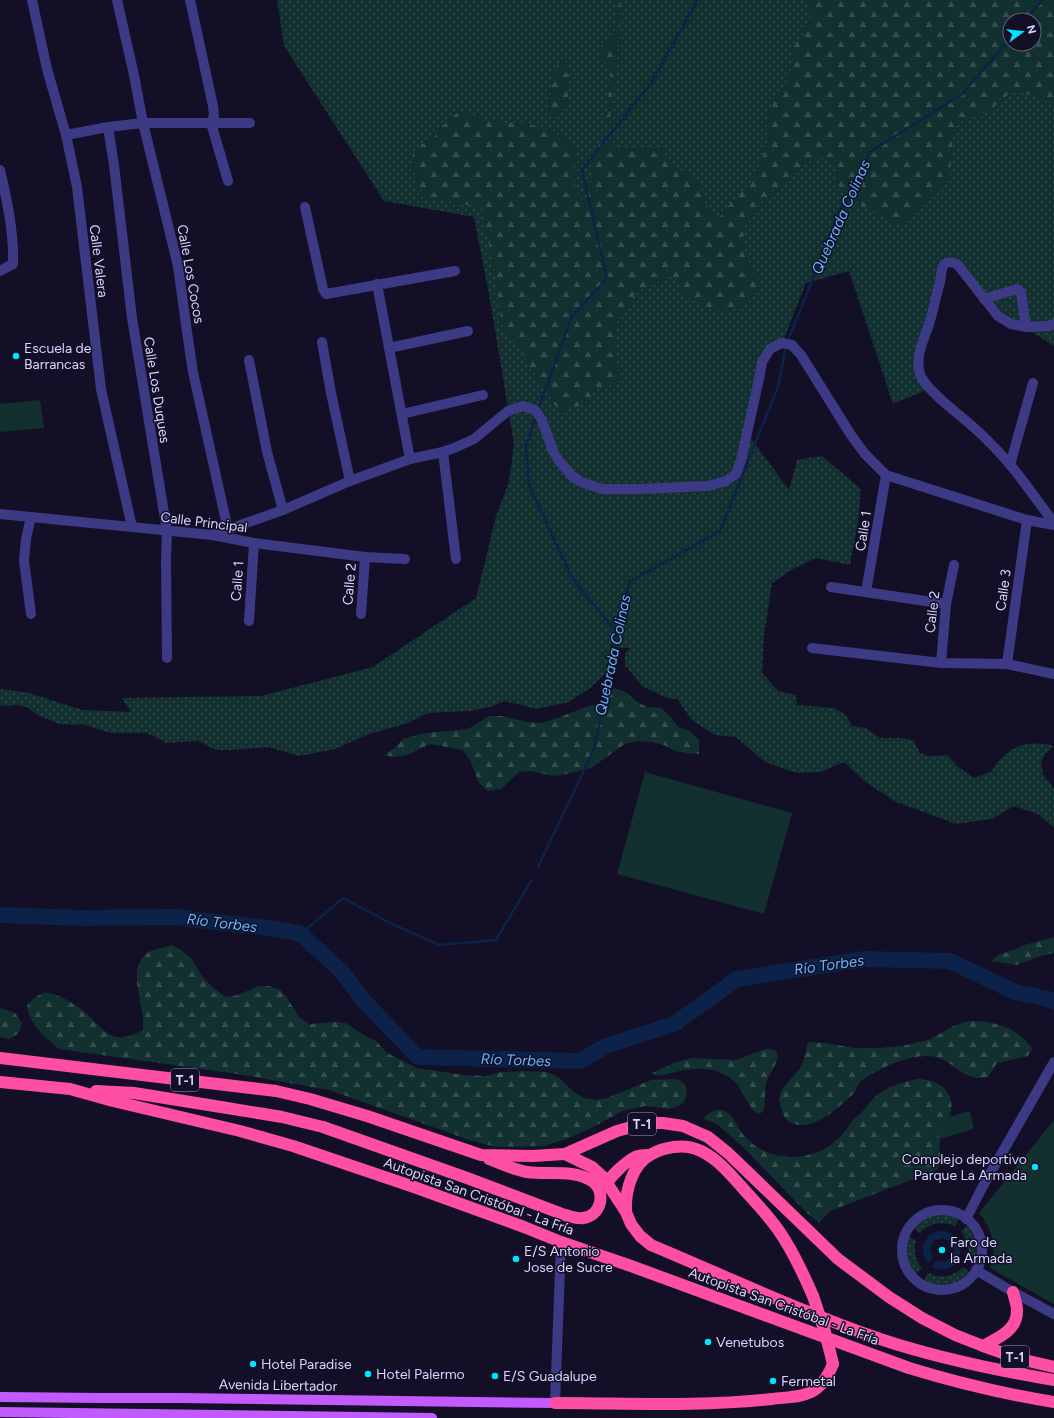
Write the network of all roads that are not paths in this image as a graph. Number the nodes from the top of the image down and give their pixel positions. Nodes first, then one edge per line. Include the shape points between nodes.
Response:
1 (32, 0) edge
2 (117, 0) edge
3 (190, 0) edge
4 (143, 123) junction
5 (211, 123) junction
6 (250, 123) dead end
7 (108, 127) junction
8 (66, 135) junction
9 (0, 170) edge
10 (228, 181) dead end
11 (305, 206) dead end
12 (0, 271) edge
13 (455, 271) dead end
14 (377, 284) junction
15 (984, 299) junction
16 (1054, 324) edge
17 (1026, 327) junction
18 (468, 331) dead end
19 (322, 342) dead end
20 (389, 348) junction
21 (249, 360) dead end
22 (1032, 383) dead end
23 (483, 394) dead end
24 (402, 414) junction
25 (442, 452) junction
26 (410, 459) junction
27 (1010, 465) junction
28 (886, 475) junction
29 (350, 481) junction
30 (282, 510) junction
31 (0, 514) edge
32 (31, 517) junction
33 (1027, 520) junction
34 (1054, 524) edge
35 (132, 527) junction
36 (228, 530) junction
37 (167, 531) junction
38 (212, 535) junction
39 (254, 543) junction
40 (365, 557) junction
41 (456, 559) dead end
42 (405, 560) dead end
43 (954, 565) dead end
44 (831, 588) dead end
45 (866, 592) junction
46 (946, 604) junction
47 (31, 614) dead end
48 (361, 614) dead end
49 (249, 621) dead end
50 (812, 648) dead end
51 (167, 658) dead end
52 (941, 663) junction
53 (1007, 664) junction
54 (1054, 674) edge
55 (0, 1058) edge
56 (1054, 1062) edge
57 (0, 1082) edge
58 (70, 1089) junction
59 (565, 1154) junction
60 (650, 1154) junction
61 (481, 1155) junction
62 (604, 1187) junction
63 (626, 1212) junction
64 (966, 1219) junction
65 (561, 1242) junction
66 (976, 1270) junction
67 (1012, 1292) junction
68 (1054, 1314) edge
69 (983, 1346) junction
70 (1052, 1365) edge
71 (1054, 1380) edge
72 (0, 1397) edge
73 (1054, 1402) edge
74 (555, 1403) junction
75 (0, 1412) edge
76 (29, 1415) edge
77 (104, 1415) edge
78 (177, 1416) edge
79 (432, 1418) edge

1 - 8 street, Calle Valera via 47,69
2 - 4 street, Calle Los Cocos
3 - 5 street via 213,106 214,116
4 - 5 street
4 - 7 street
4 - 36 street, Calle Los Cocos via 178,266 194,372
5 - 6 street
5 - 10 street
7 - 8 street
7 - 37 street, Calle Los Duques via 133,326
8 - 35 street, Calle Valera via 77,188 102,389
9 - 12 street via 14,251 13,264
11 - 14 street via 324,292 326,294
13 - 14 street
14 - 20 street
15 - 17 street via 998,316 1011,324
15 - 17 street via 1020,290
15 - 27 street via 958,264 944,264 929,326 919,352 918,364 920,375 930,389 990,442
16 - 17 street
18 - 20 street
19 - 29 street
20 - 24 street
21 - 30 street via 267,452
22 - 27 street
23 - 24 street
24 - 26 street
25 - 26 street
25 - 28 street via 474,439 508,411 523,406 535,410 542,420 559,462 581,482 602,489 639,490 708,486 726,481 736,474 741,460 762,362 770,349 782,343 792,346 801,355 851,435
25 - 41 street
26 - 29 street
27 - 34 street
28 - 33 street
28 - 45 street, Calle 1
29 - 30 street
30 - 36 street
31 - 32 street, Calle Principal
32 - 35 street, Calle Principal
32 - 47 street via 24,560
33 - 34 street
33 - 53 street, Calle 3
35 - 37 street, Calle Principal
36 - 38 street
37 - 38 street, Calle Principal
37 - 51 street, Calle Los Duques
38 - 39 street, Calle Principal
39 - 40 street, Calle Principal
39 - 49 street, Calle 1
40 - 42 street, Calle Principal
40 - 48 street, Calle 2
43 - 46 street, Calle 2
44 - 45 street
45 - 46 street
46 - 52 street, Calle 2
50 - 52 street
52 - 53 street
53 - 54 street
55 - 61 highway, T-1 via 276,1091 367,1116
56 - 64 street
57 - 58 highway, Autopista San Cristóbal - La Fría
58 - 62 highway via 134,1093 282,1117 323,1127 576,1218 583,1218 595,1212
58 - 65 highway, Autopista San Cristóbal - La Fría via 293,1146 421,1189
59 - 61 highway, T-1
59 - 62 highway via 592,1167
59 - 69 highway, T-1 via 617,1131 648,1123 683,1126 708,1137 748,1171 838,1259 922,1318
60 - 62 highway via 636,1157 620,1168
60 - 63 highway via 639,1164 631,1180 626,1195
60 - 74 highway, bridge via 663,1149 695,1148 726,1170 779,1231 801,1268 813,1296 833,1364 827,1377 815,1389 801,1396 748,1402 688,1404
61 - 62 highway via 526,1172 585,1177
62 - 63 highway
63 - 71 highway via 631,1224 650,1245 798,1309 882,1340 941,1357
64 - 66 street via 974,1228 981,1246
64 - 66 street via 943,1210 920,1217 905,1236 902,1248 904,1261 917,1281 940,1290 964,1283
65 - 73 highway, Autopista San Cristóbal - La Fría via 953,1382
65 - 74 street
66 - 67 street
67 - 68 street
67 - 69 highway via 1017,1310 1014,1324 1006,1333
69 - 70 highway, T-1 via 1020,1359
72 - 74 main road, Avenida Libertador
75 - 76 main road
76 - 77 main road
77 - 78 main road
78 - 79 main road

